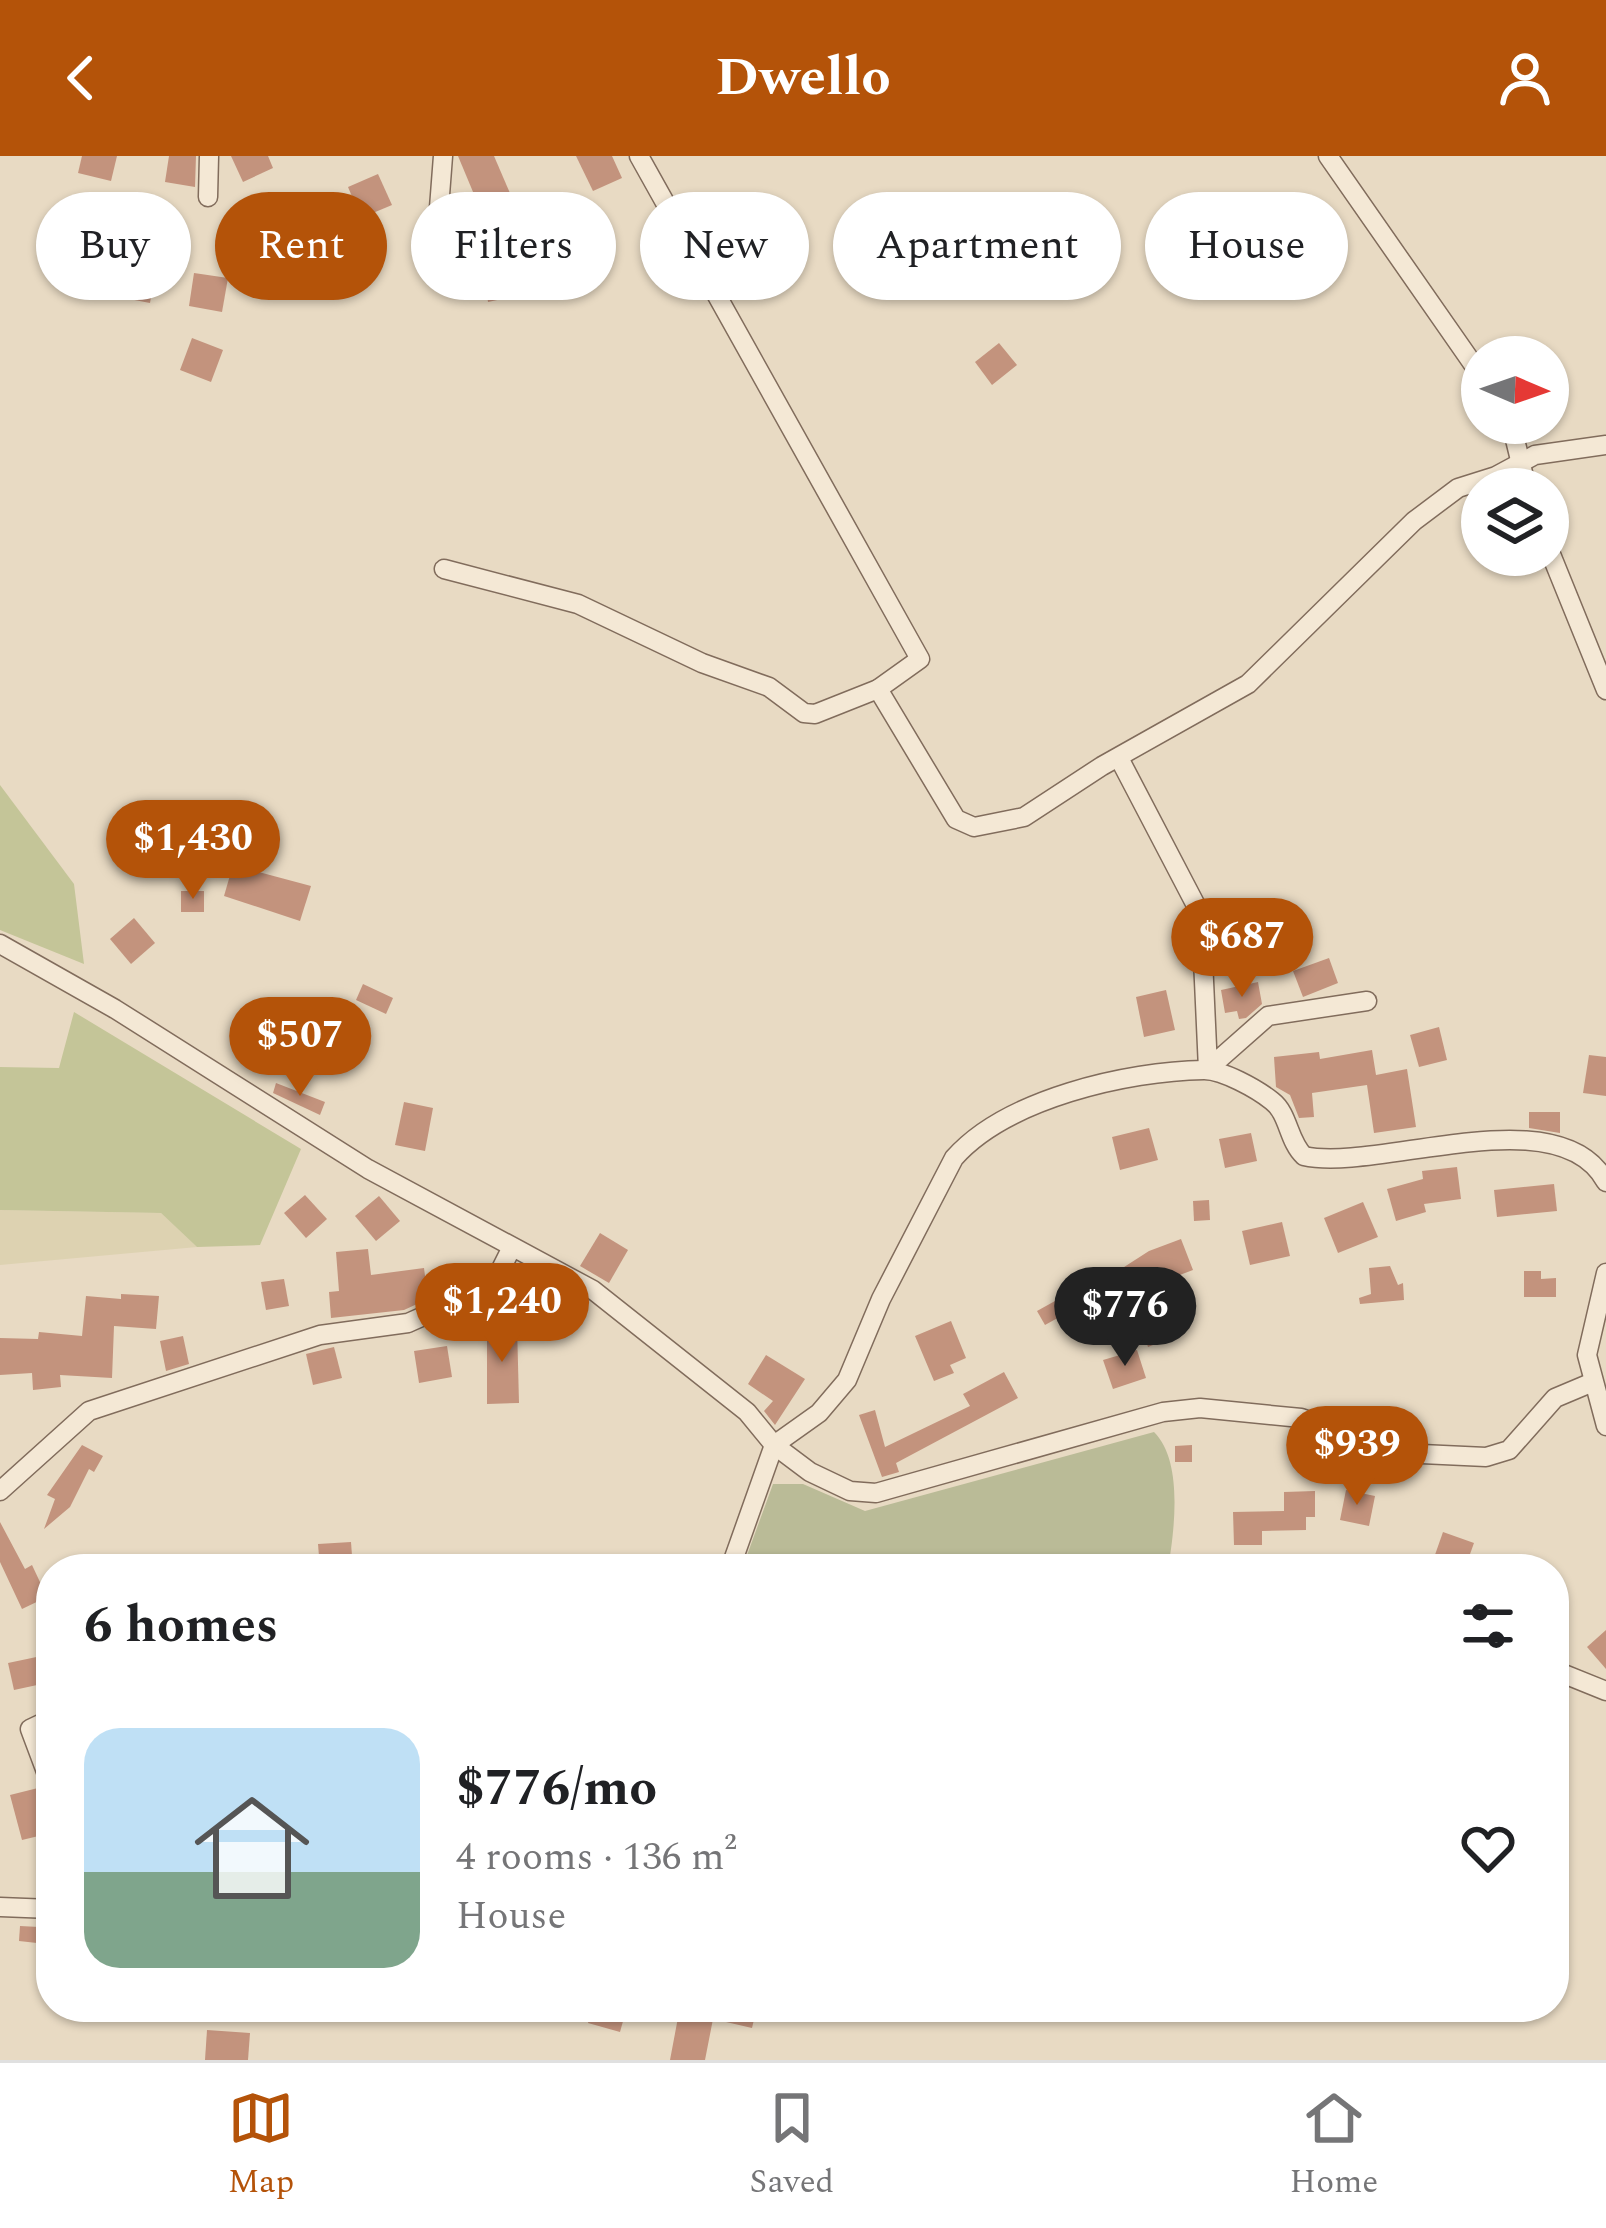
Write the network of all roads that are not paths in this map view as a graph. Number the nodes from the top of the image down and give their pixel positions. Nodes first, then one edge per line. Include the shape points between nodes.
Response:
1 (209, 156) edge
2 (442, 156) edge
3 (639, 156) edge
4 (1328, 156) edge
5 (440, 192) edge
6 (208, 197) dead end
7 (1461, 347) edge
8 (1517, 444) edge
9 (1606, 445) edge
10 (1522, 460) junction
11 (1523, 468) edge
12 (444, 569) dead end
13 (1560, 576) edge
14 (878, 689) junction
15 (1606, 690) edge
16 (1119, 758) junction
17 (0, 944) edge
18 (1367, 1001) dead end
19 (1208, 1069) junction
20 (1606, 1182) edge
21 (511, 1249) junction
22 (1606, 1273) edge
23 (1593, 1382) junction
24 (1606, 1426) edge
25 (774, 1445) junction
26 (0, 1491) edge
27 (735, 1554) edge
28 (1569, 1676) edge
29 (1606, 1691) edge
30 (0, 1907) edge
31 (36, 1908) edge

1 - 6 street
2 - 5 street
3 - 14 street via 920,651 916,663
4 - 7 street
8 - 10 street
9 - 10 street
10 - 11 street
10 - 16 street via 1440,499 1248,684
12 - 14 street via 578,604 769,687 804,713
13 - 15 street
14 - 16 street via 948,809 974,826 1024,817
16 - 19 street via 1202,915
17 - 21 street
18 - 19 street via 1268,1016
19 - 20 street via 1273,1101 1304,1156 1330,1160 1463,1141 1530,1145 1579,1152
19 - 25 street via 1069,1094 968,1142 909,1243 847,1380 819,1414
21 - 25 street via 619,1308 747,1412
21 - 26 street via 494,1286 408,1323 320,1335 89,1412
22 - 23 street via 1588,1338
23 - 24 street
23 - 25 street via 1555,1398 1509,1450 1486,1457 1400,1453 1301,1418 1200,1408 876,1493 836,1485
25 - 27 street
28 - 29 street
30 - 31 street

